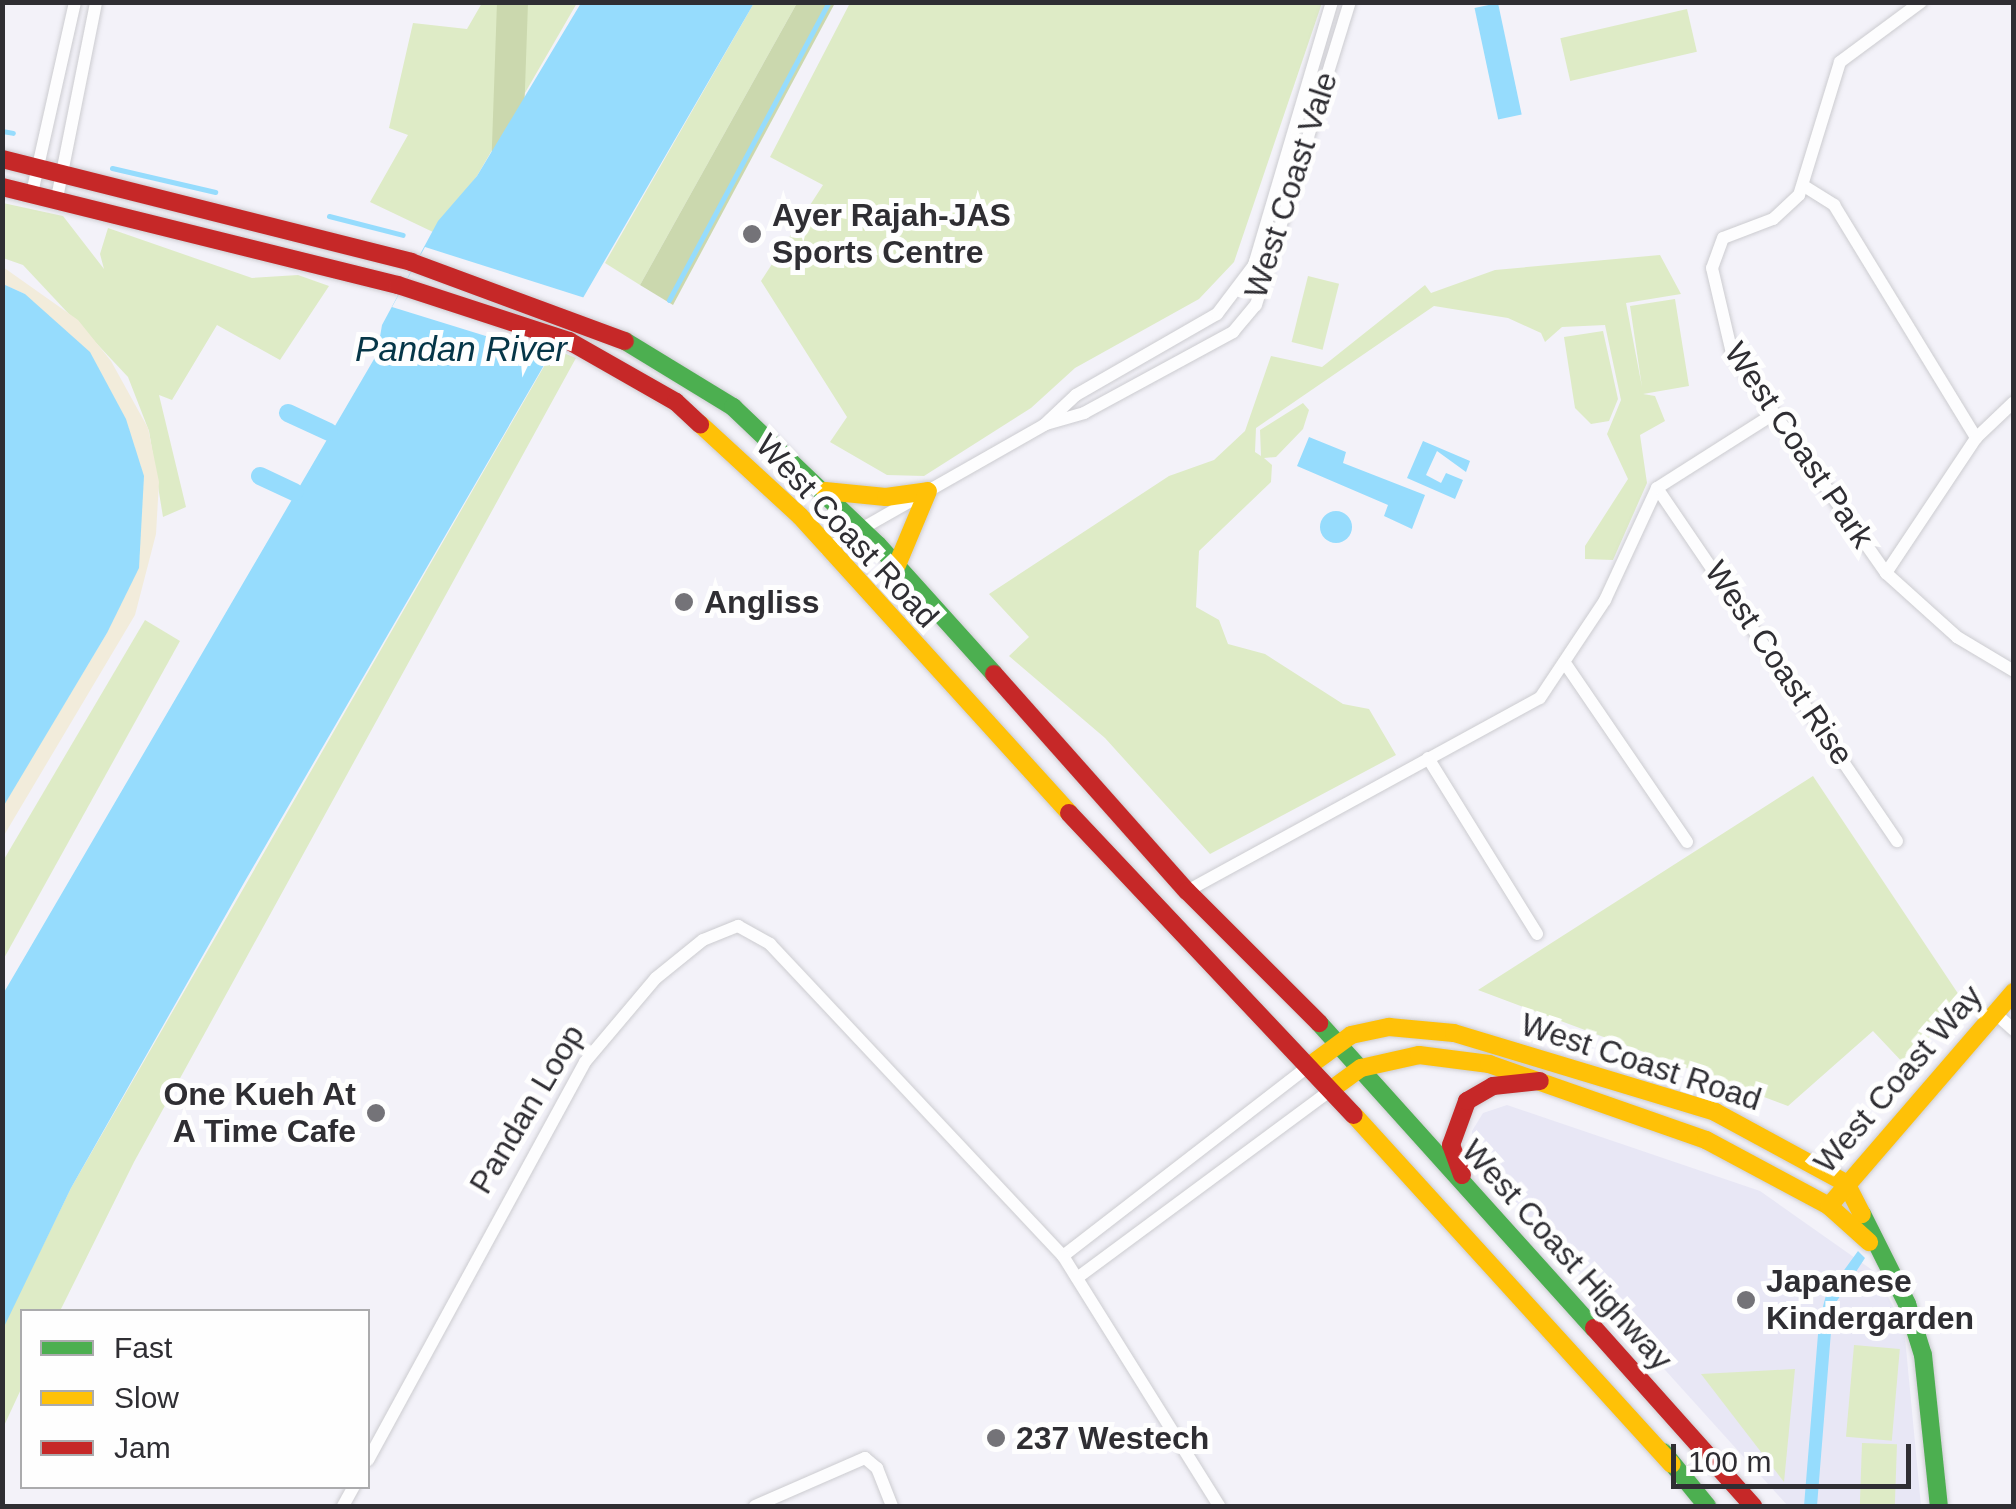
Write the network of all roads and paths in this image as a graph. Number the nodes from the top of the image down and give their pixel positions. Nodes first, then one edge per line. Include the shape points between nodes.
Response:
1 (75, 2) edge
2 (96, 2) edge
3 (1332, 2) edge
4 (1350, 2) edge
5 (1920, 2) edge
6 (2, 158) edge
7 (38, 165) junction
8 (62, 170) junction
9 (1804, 186) junction
10 (2, 187) edge
11 (32, 193) junction
12 (57, 198) junction
13 (2014, 402) edge
14 (1772, 415) junction
15 (1044, 425) junction
16 (1976, 438) junction
17 (1658, 488) junction
18 (824, 492) junction
19 (928, 492) junction
20 (862, 528) junction
21 (826, 548) junction
22 (897, 565) junction
23 (1886, 574) junction
24 (1567, 666) junction
25 (2014, 671) edge
26 (1428, 758) junction
27 (1897, 841) dead end
28 (1687, 842) dead end
29 (1187, 892) junction
30 (1537, 934) dead end
31 (2014, 992) edge
32 (1996, 1014) junction
33 (2014, 1030) edge
34 (1338, 1042) junction
35 (1309, 1066) junction
36 (1360, 1068) junction
37 (1540, 1081) junction
38 (1332, 1090) junction
39 (1846, 1183) junction
40 (1475, 1199) junction
41 (1828, 1206) junction
42 (1875, 1247) junction
43 (1063, 1256) junction
44 (1077, 1278) junction
45 (370, 1456) edge
46 (754, 1506) edge
47 (892, 1506) edge
48 (1220, 1506) edge
49 (1705, 1506) edge
50 (1753, 1506) edge
51 (1939, 1506) edge

1 - 7 street
2 - 8 street
3 - 15 street, West Coast Vale via 1254,264 1234,294 1217,314 1076,395
4 - 15 street, West Coast Vale via 1256,305 1233,332 1084,413
5 - 9 street via 1840,62
6 - 7 main road, West Coast Road
7 - 8 main road, West Coast Road
7 - 11 street
8 - 12 street
8 - 18 main road, West Coast Road via 410,262 580,321 652,354 732,407
9 - 14 street, West Coast Park via 1773,218 1723,238 1712,256 1726,341
9 - 16 street via 1834,204
10 - 11 main road, West Coast Road
11 - 12 main road, West Coast Road
12 - 21 main road, West Coast Road via 398,285 569,341 676,402
13 - 16 street, West Coast Park
14 - 17 street
14 - 23 street, West Coast Park
15 - 19 street, West Coast Vale
16 - 23 street, West Coast Park
17 - 24 street
17 - 27 street, West Coast Rise
18 - 19 main road
18 - 20 main road, West Coast Road
19 - 20 street, West Coast Vale
19 - 22 main road
20 - 21 street, West Coast Vale
20 - 22 main road, West Coast Road
21 - 35 main road, West Coast Road
22 - 29 main road, West Coast Road
23 - 25 street, West Coast Park via 1956,638
24 - 26 street via 1540,698
24 - 28 street
26 - 29 street
26 - 30 street
29 - 34 main road, West Coast Road
31 - 32 main road, West Coast Way
32 - 33 street
32 - 39 main road, West Coast Way
34 - 35 main road, West Coast Road
34 - 36 main road, West Coast Highway
34 - 39 main road, West Coast Road via 1389,1027 1470,1038 1715,1112
35 - 38 main road, West Coast Highway
35 - 43 street
36 - 37 main road, West Coast Road via 1436,1054
36 - 38 main road
36 - 40 main road, West Coast Highway
37 - 40 main road via 1492,1086 1467,1101 1451,1145
37 - 41 main road, West Coast Road via 1706,1140
38 - 44 street
38 - 49 main road, West Coast Highway
39 - 41 main road, West Coast Way
39 - 42 main road, West Coast Road
40 - 50 main road, West Coast Highway
41 - 42 main road, West Coast Road
42 - 51 main road, West Coast Road via 1907,1304 1930,1380
43 - 44 street, Pandan Loop
43 - 45 street, Pandan Loop via 770,944 750,930 722,929 656,978 584,1062
44 - 48 street, Pandan Loop
46 - 47 street via 865,1458 877,1468

